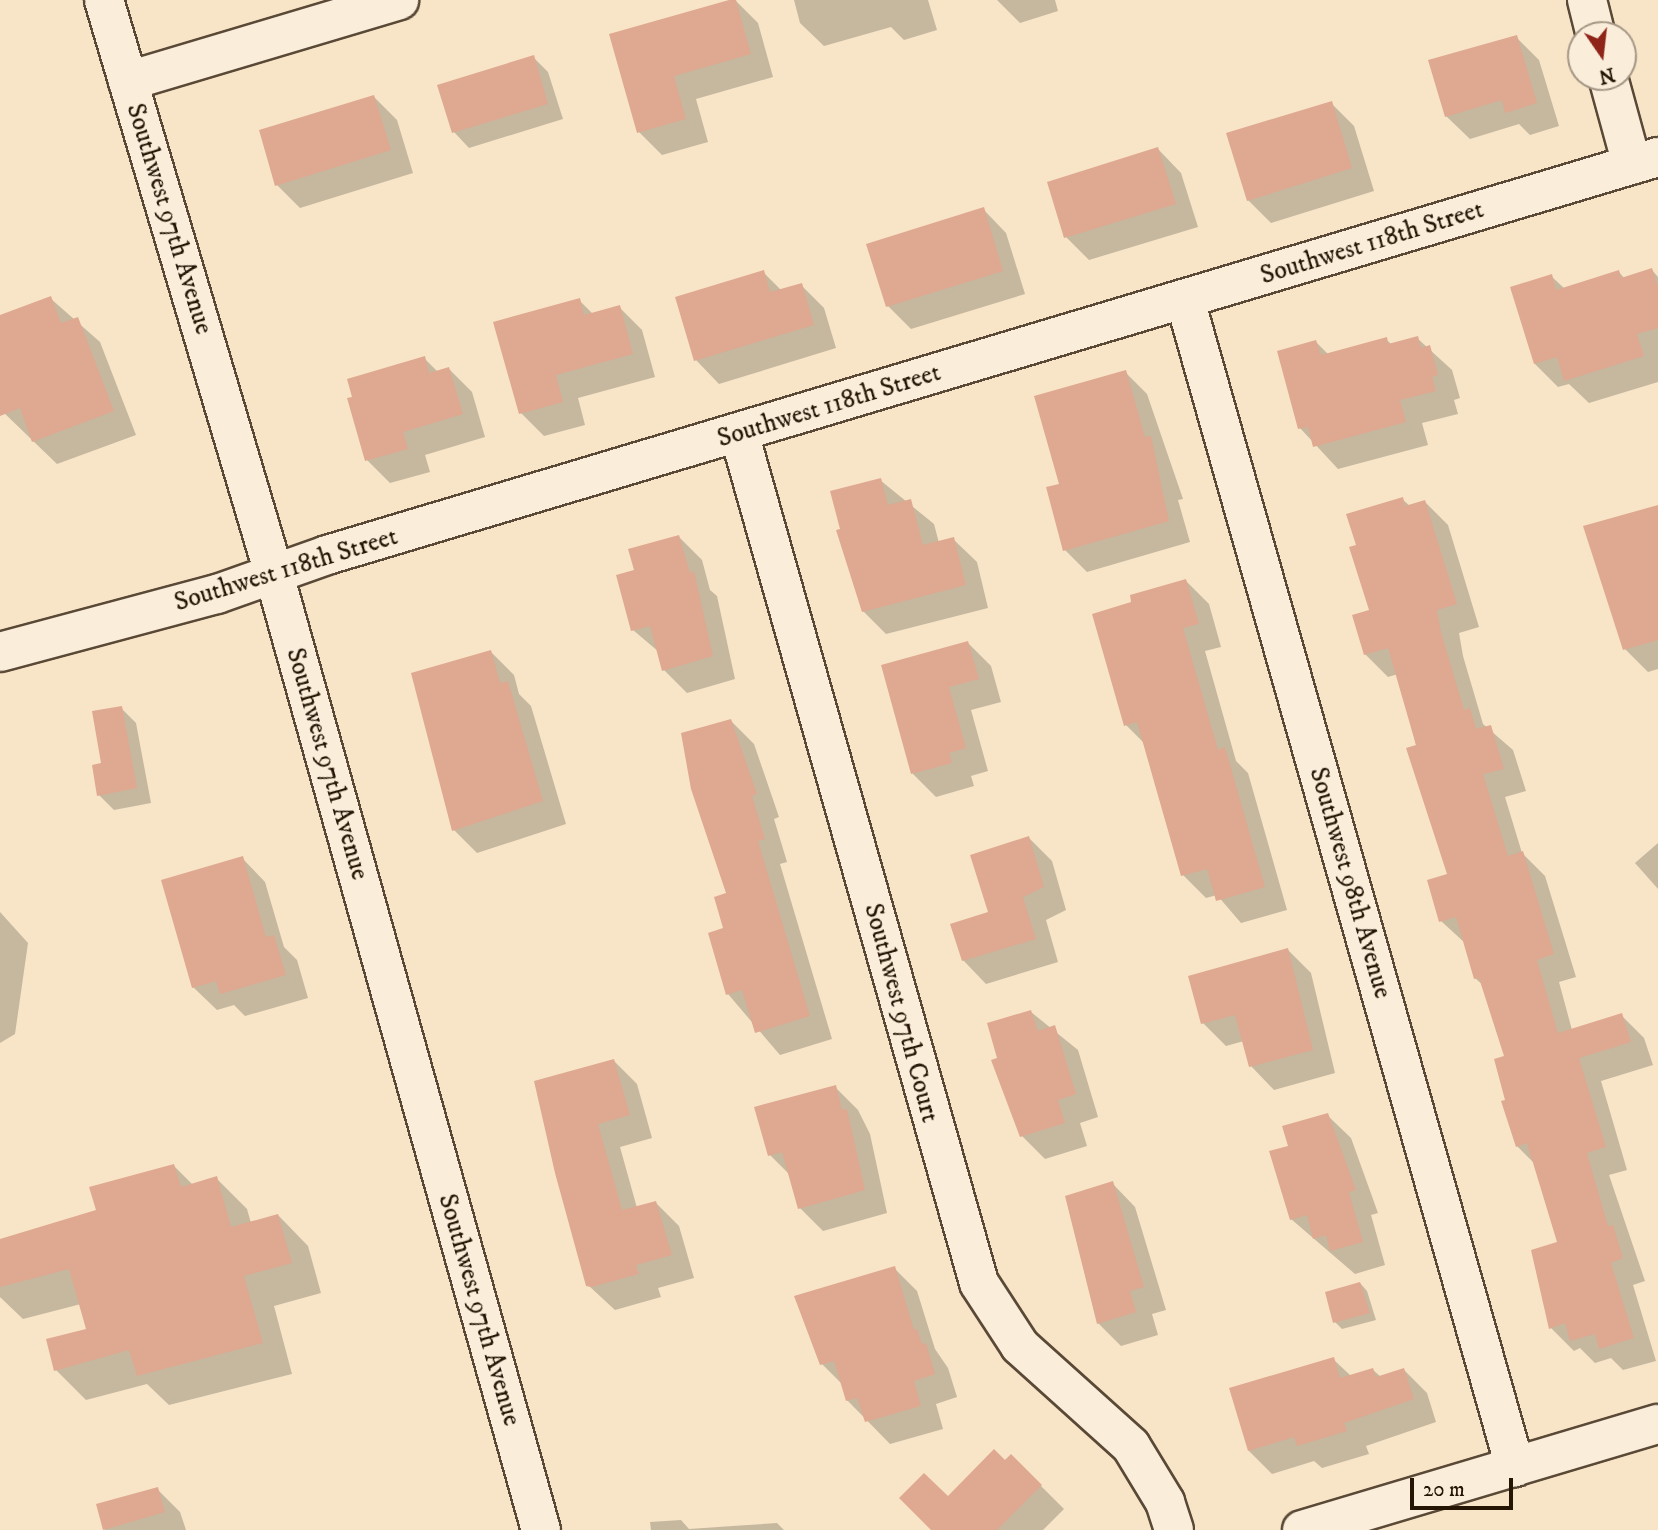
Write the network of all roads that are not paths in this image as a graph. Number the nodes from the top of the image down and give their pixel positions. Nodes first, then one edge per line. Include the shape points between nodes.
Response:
1 (104, 0) edge
2 (399, 0) edge
3 (1587, 0) edge
4 (1593, 21) edge
5 (128, 81) junction
6 (1614, 91) edge
7 (1645, 161) edge
8 (1185, 300) junction
9 (739, 433) junction
10 (274, 574) junction
11 (0, 652) edge
12 (1658, 1424) edge
13 (1515, 1467) junction
14 (541, 1530) edge
15 (1174, 1530) edge
16 (1302, 1530) edge

1 - 5 street, Southwest 97th Avenue
2 - 5 street
3 - 4 street
5 - 10 street, Southwest 97th Avenue
6 - 7 street
7 - 8 street, Southwest 118th Street
8 - 9 street, Southwest 118th Street
8 - 13 street, Southwest 98th Avenue
9 - 10 street, Southwest 118th Street
9 - 15 street, Southwest 97th Court via 979,1283 1020,1346 1131,1446 1156,1483
10 - 11 street, Southwest 118th Street
10 - 14 street, Southwest 97th Avenue
12 - 13 street
13 - 16 street

